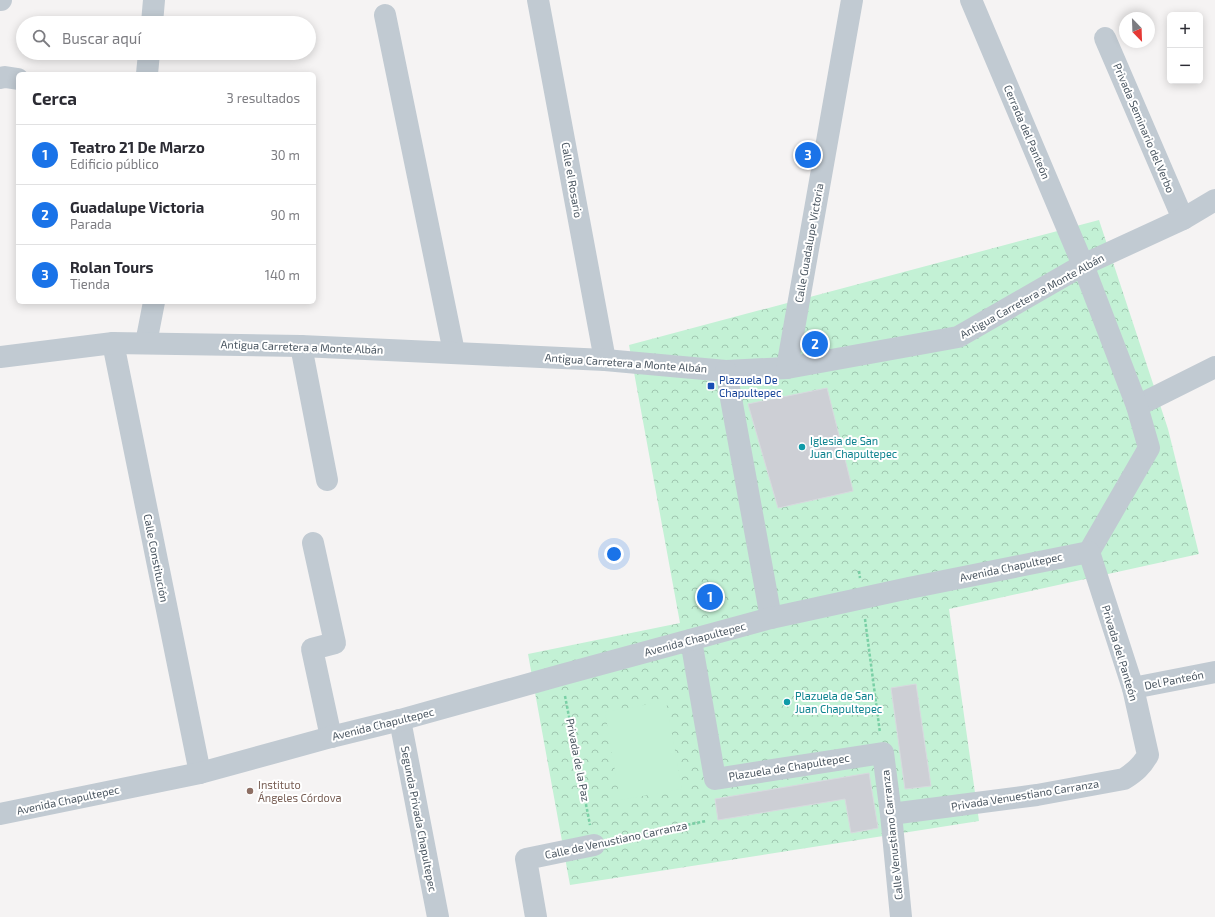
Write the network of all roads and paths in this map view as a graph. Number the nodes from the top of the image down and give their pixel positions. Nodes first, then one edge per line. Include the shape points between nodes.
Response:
1 (154, 0) edge
2 (538, 0) edge
3 (852, 0) edge
4 (972, 0) edge
5 (385, 15) dead end
6 (153, 16) edge
7 (1105, 38) dead end
8 (148, 60) edge
9 (147, 72) edge
10 (1215, 200) edge
11 (1183, 219) junction
12 (1083, 265) junction
13 (154, 304) edge
14 (113, 343) junction
15 (146, 343) junction
16 (301, 346) junction
17 (454, 352) junction
18 (0, 357) edge
19 (605, 360) junction
20 (1215, 366) edge
21 (787, 368) junction
22 (726, 370) junction
23 (1137, 406) junction
24 (327, 480) dead end
25 (313, 543) dead end
26 (1089, 552) junction
27 (863, 599) junction
28 (771, 618) junction
29 (691, 640) junction
30 (1215, 672) edge
31 (561, 675) junction
32 (1133, 688) junction
33 (400, 720) junction
34 (330, 737) junction
35 (883, 753) junction
36 (1148, 755) joint
37 (200, 773) junction
38 (0, 814) edge
39 (891, 814) junction
40 (706, 821) dead end
41 (594, 845) junction
42 (438, 917) edge
43 (536, 917) edge
44 (901, 917) edge

1 - 6 street
2 - 19 street, Calle el Rosario
3 - 21 street, Calle Guadalupe Victoria
4 - 12 street, Cerrada del Panteón
5 - 17 street
7 - 11 street, Privada Seminario del Verbo
8 - 9 street
10 - 11 street, Antigua Carretera a Monte Albán
11 - 12 street, Antigua Carretera a Monte Albán
12 - 21 street, Antigua Carretera a Monte Albán via 958,337
12 - 23 street
13 - 15 street
14 - 15 street, Antigua Carretera a Monte Albán
14 - 18 street, Antigua Carretera a Monte Albán
14 - 37 street, Calle Constitución
15 - 16 street, Antigua Carretera a Monte Albán
16 - 17 street, Antigua Carretera a Monte Albán
16 - 24 street
17 - 19 street, Antigua Carretera a Monte Albán
19 - 22 street, Antigua Carretera a Monte Albán
20 - 23 street
21 - 22 street, Antigua Carretera a Monte Albán
22 - 28 street
23 - 26 street via 1149,448
25 - 34 street via 335,643 312,649
26 - 27 street, Avenida Chapultepec
26 - 32 street, Privada del Panteón
27 - 28 street, Avenida Chapultepec
27 - 35 path
28 - 29 street, Avenida Chapultepec
29 - 31 street, Avenida Chapultepec
29 - 35 street, Plazuela de Chapultepec via 715,779
30 - 32 street, Del Panteón
31 - 33 street, Avenida Chapultepec
31 - 41 path, Privada de la Paz
32 - 36 street, Privada del Panteón
33 - 34 street, Avenida Chapultepec
33 - 42 street, Segunda Privada Chapultepec
34 - 37 street, Avenida Chapultepec
35 - 39 street, Calle Venustiano Carranza
36 - 39 street, Privada Venuestiano Carranza via 1136,772 1124,779 1037,795
37 - 38 street, Avenida Chapultepec
39 - 44 street, Calle Venustiano Carranza
40 - 41 path, Calle de Venustiano Carranza
41 - 43 street, Calle de Venustiano Carranza via 526,859

